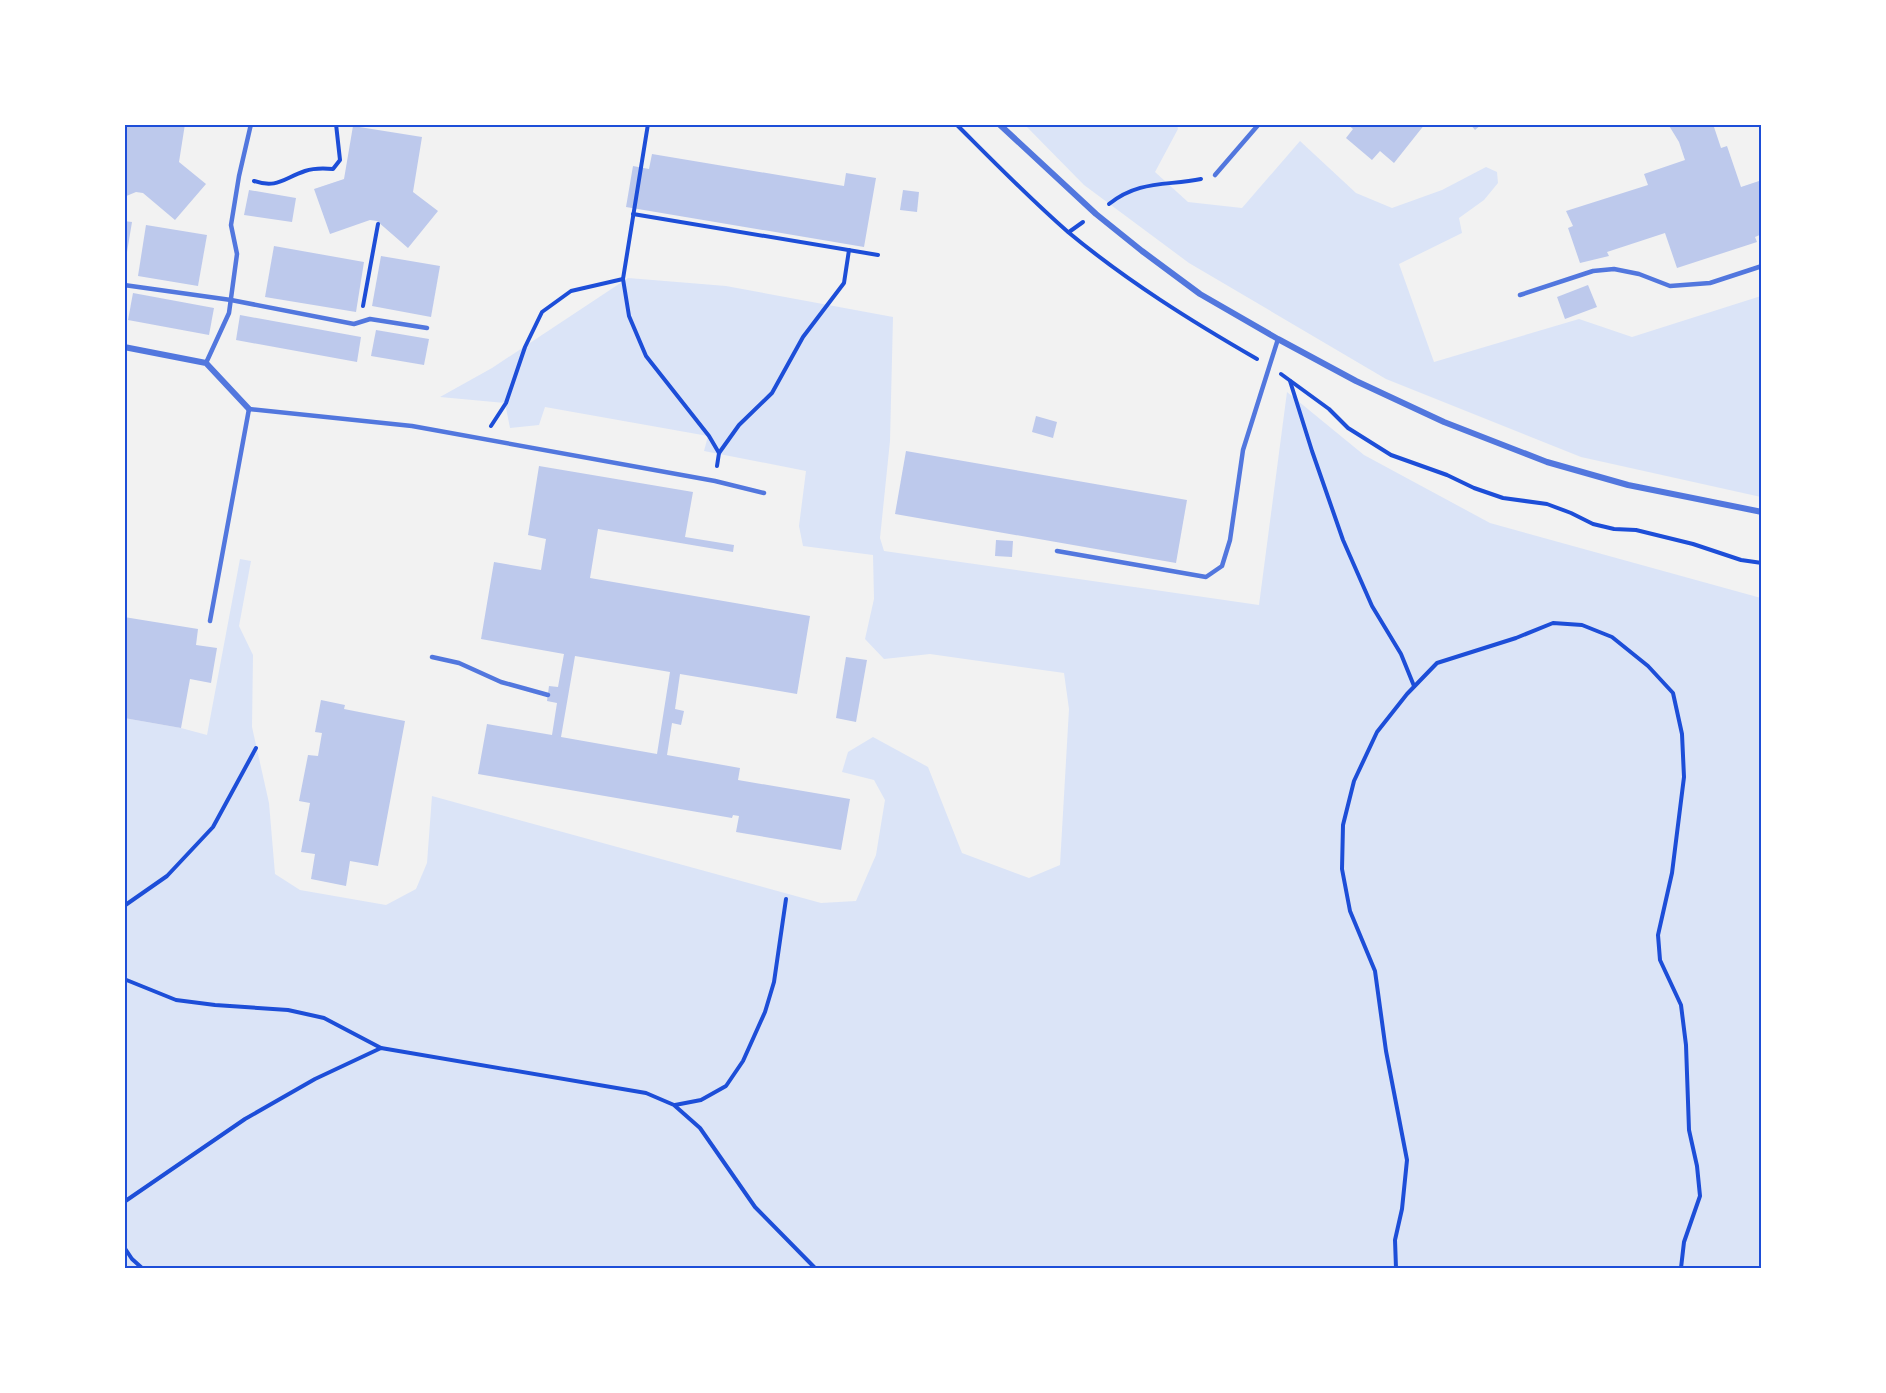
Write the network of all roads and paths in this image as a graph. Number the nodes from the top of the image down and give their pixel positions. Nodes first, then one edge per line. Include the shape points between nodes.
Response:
1 (251, 124) edge
2 (336, 124) edge
3 (648, 124) edge
4 (999, 124) edge
5 (1259, 124) edge
6 (239, 176) junction
7 (1215, 176) joint
8 (633, 214) junction
9 (1096, 214) junction
10 (378, 224) dead end
11 (1069, 232) dead end
12 (849, 250) junction
13 (878, 255) dead end
14 (1761, 266) edge
15 (623, 279) junction
16 (124, 285) edge
17 (1520, 295) dead end
18 (231, 300) junction
19 (361, 322) junction
20 (427, 328) dead end
21 (1278, 339) junction
22 (124, 347) edge
23 (206, 363) junction
24 (1290, 380) dead end
25 (249, 409) junction
26 (483, 439) junction
27 (719, 453) junction
28 (715, 482) junction
29 (764, 493) dead end
30 (1761, 512) edge
31 (1057, 551) dead end
32 (210, 621) dead end
33 (432, 657) dead end
34 (1414, 686) junction
35 (548, 695) dead end
36 (256, 748) dead end
37 (786, 899) dead end
38 (124, 906) edge
39 (124, 979) edge
40 (381, 1048) junction
41 (674, 1105) junction
42 (124, 1202) edge
43 (124, 1247) edge
44 (142, 1269) edge
45 (815, 1269) edge
46 (1396, 1269) edge
47 (1681, 1269) edge

1 - 6 lane
2 - 6 path via 340,159 333,169 310,170 266,185
3 - 8 path
4 - 9 street
5 - 7 lane
6 - 18 lane via 231,225 237,254
7 - 9 path via 1146,185 1121,194
8 - 12 path
8 - 15 path
9 - 11 path
9 - 21 street via 1200,294
10 - 19 path
12 - 13 path
12 - 27 path via 844,283 803,337 772,393 739,425
14 - 17 lane via 1710,283 1670,286 1614,268
15 - 26 path via 571,291 542,312 506,403
15 - 27 path via 629,316 646,356
16 - 18 lane
18 - 19 lane via 354,324
18 - 23 lane
19 - 20 lane via 370,319
21 - 30 street via 1444,422 1547,462 1628,485
21 - 31 lane via 1243,450 1230,540 1222,566 1206,577
22 - 23 street
23 - 25 street
24 - 34 path via 1343,540
25 - 26 lane via 412,426
25 - 32 lane
26 - 28 lane
27 - 28 path
28 - 29 lane
33 - 35 lane
34 - 46 path via 1377,732 1354,781 1343,825 1342,869 1350,911 1375,971 1407,1160 1395,1240
34 - 47 path via 1437,663 1553,623 1582,625 1612,637 1673,693 1682,734 1684,777 1672,873 1658,935 1660,960 1681,1005 1689,1130 1700,1196 1684,1242
36 - 38 path via 213,827 167,876
37 - 41 path via 774,982 742,1061 726,1086 701,1100
39 - 40 path via 176,1000 288,1010 324,1018
40 - 41 path via 646,1093
40 - 42 path via 315,1078 245,1119
41 - 45 path via 700,1128 755,1207
43 - 44 path

